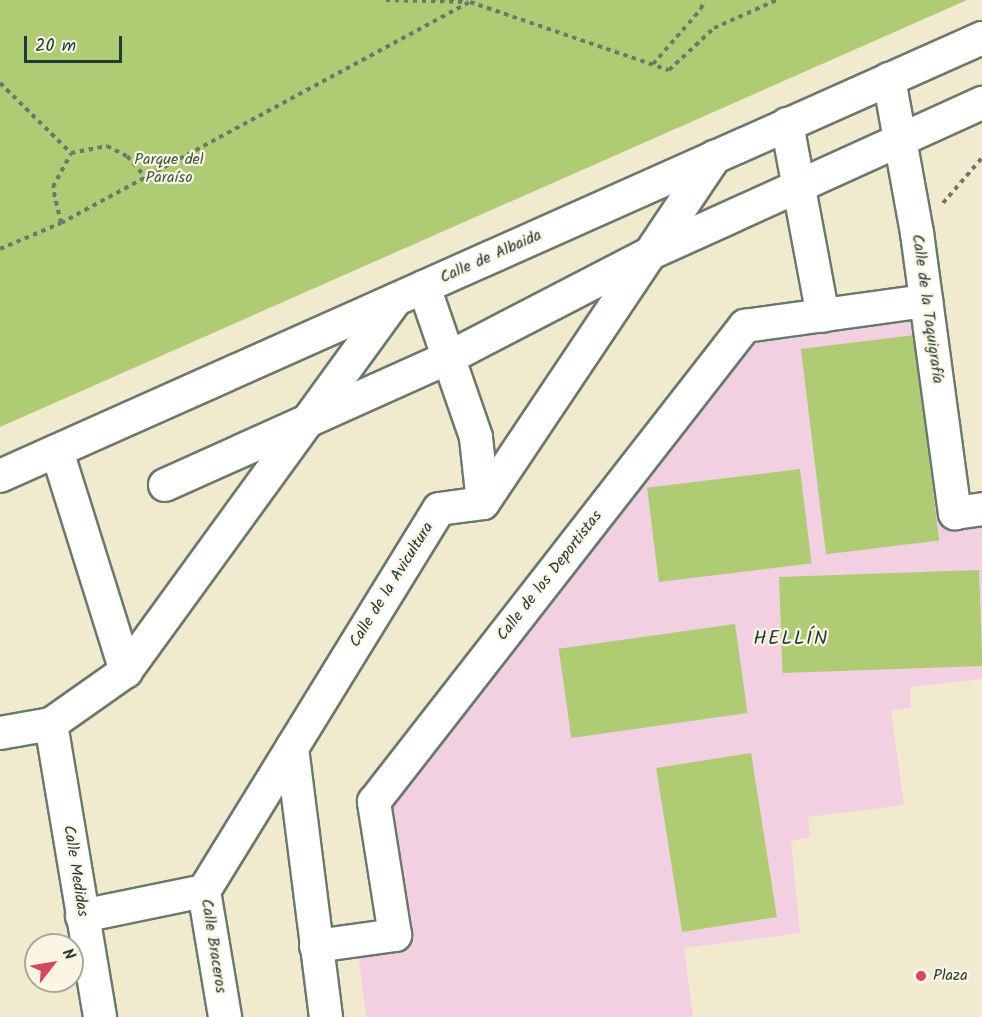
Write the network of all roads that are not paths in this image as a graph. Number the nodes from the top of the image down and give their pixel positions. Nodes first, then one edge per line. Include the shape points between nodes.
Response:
1 (982, 38) edge
2 (889, 79) junction
3 (982, 103) edge
4 (787, 124) junction
5 (900, 140) junction
6 (715, 157) junction
7 (799, 187) junction
8 (649, 254) junction
9 (410, 293) junction
10 (926, 301) junction
11 (823, 316) junction
12 (450, 357) junction
13 (310, 418) junction
14 (57, 451) junction
15 (0, 476) edge
16 (165, 484) dead end
17 (483, 503) junction
18 (982, 509) edge
19 (126, 671) junction
20 (51, 724) junction
21 (0, 733) edge
22 (292, 748) junction
23 (204, 891) junction
24 (82, 916) junction
25 (316, 946) junction
26 (100, 1017) edge
27 (225, 1017) edge
28 (326, 1017) edge

1 - 2 street, Calle de Albaida
2 - 4 street, Calle de Albaida
2 - 5 street, Calle de la Taquigrafía
3 - 5 street
4 - 6 street, Calle de Albaida
4 - 7 street
5 - 7 street
5 - 10 street, Calle de la Taquigrafía
6 - 8 street
6 - 9 street, Calle de Albaida
7 - 8 street
7 - 11 street
8 - 12 street
8 - 17 street
9 - 12 street
9 - 13 street
9 - 14 street, Calle de Albaida
10 - 11 street, Calle de los Deportistas
10 - 18 street, Calle de la Taquigrafía via 956,513
11 - 25 street, Calle de los Deportistas via 745,326 374,802 395,935
12 - 13 street
12 - 17 street via 476,437
13 - 16 street
13 - 19 street
14 - 15 street, Calle de Albaida
14 - 19 street
17 - 22 street, Calle de la Avicultura via 439,509
19 - 20 street
20 - 21 street
20 - 24 street, Calle Medidas
22 - 23 street, Calle de la Avicultura
22 - 25 street
23 - 24 street, Calle Braceros
23 - 27 street, Calle Braceros
24 - 26 street, Calle Medidas
25 - 28 street

